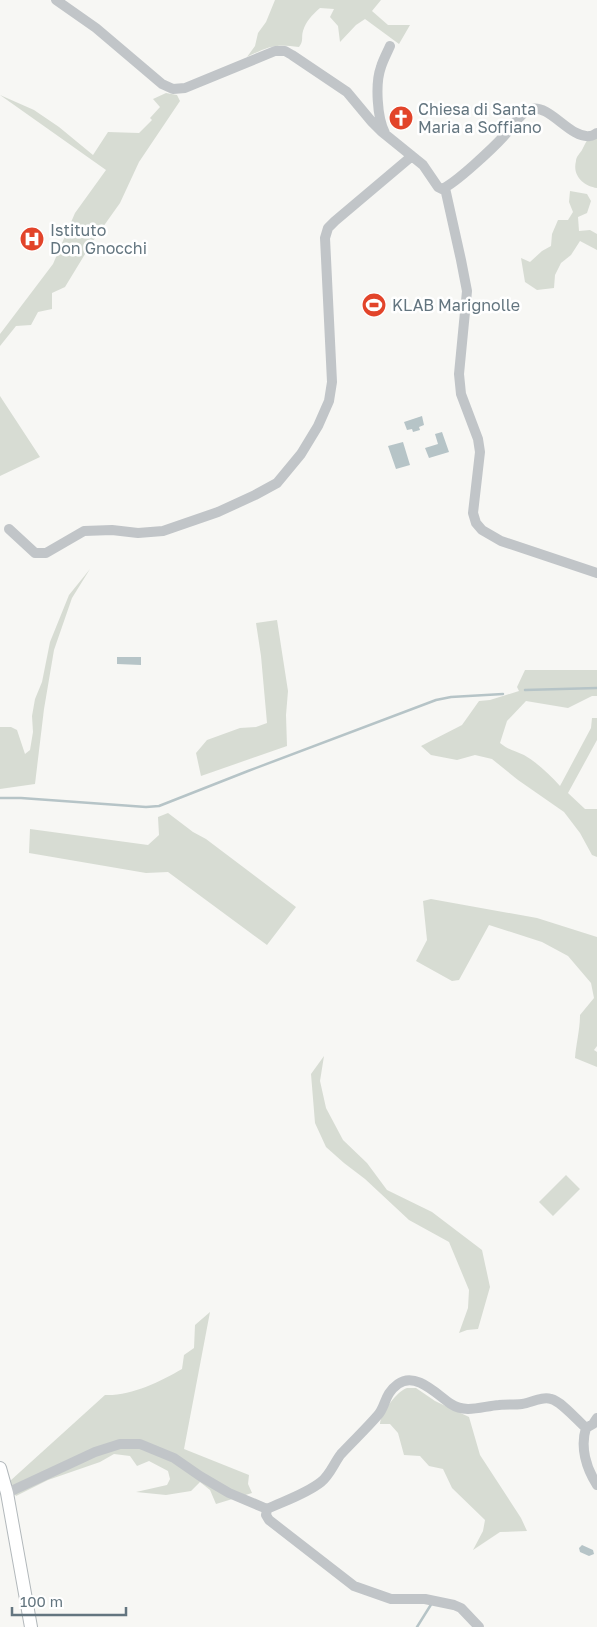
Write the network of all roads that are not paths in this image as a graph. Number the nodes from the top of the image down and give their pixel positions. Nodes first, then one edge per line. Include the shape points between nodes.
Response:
1 (56, 0) edge
2 (390, 46) dead end
3 (597, 133) edge
4 (387, 136) junction
5 (412, 156) junction
6 (445, 188) junction
7 (9, 529) dead end
8 (597, 573) edge
9 (597, 1418) edge
10 (586, 1428) junction
11 (0, 1468) edge
12 (597, 1485) edge
13 (7, 1492) junction
14 (267, 1509) junction
15 (31, 1627) edge
16 (479, 1627) edge

1 - 4 street via 96,28 162,84 174,89 185,88 275,51 285,51 347,92
2 - 4 street via 380,69 378,100 380,121
3 - 6 street via 589,136 579,134 542,109 532,108
4 - 5 street
5 - 6 street via 424,165 438,187
5 - 7 street via 328,228 325,238 332,382 329,401 302,454 277,483 218,512 163,531 84,531 46,552 35,553
6 - 8 street via 466,291 459,374 461,394 480,452 473,514 476,523 501,541
9 - 10 street
10 - 12 street via 584,1451
10 - 14 street via 551,1398 460,1409 417,1382 399,1383 385,1398 380,1413 340,1456 323,1481
11 - 13 main road
13 - 14 street via 95,1452 120,1444 140,1444 174,1458 229,1493
13 - 15 main road
14 - 16 street via 269,1520 354,1586 391,1599 425,1599 454,1605

